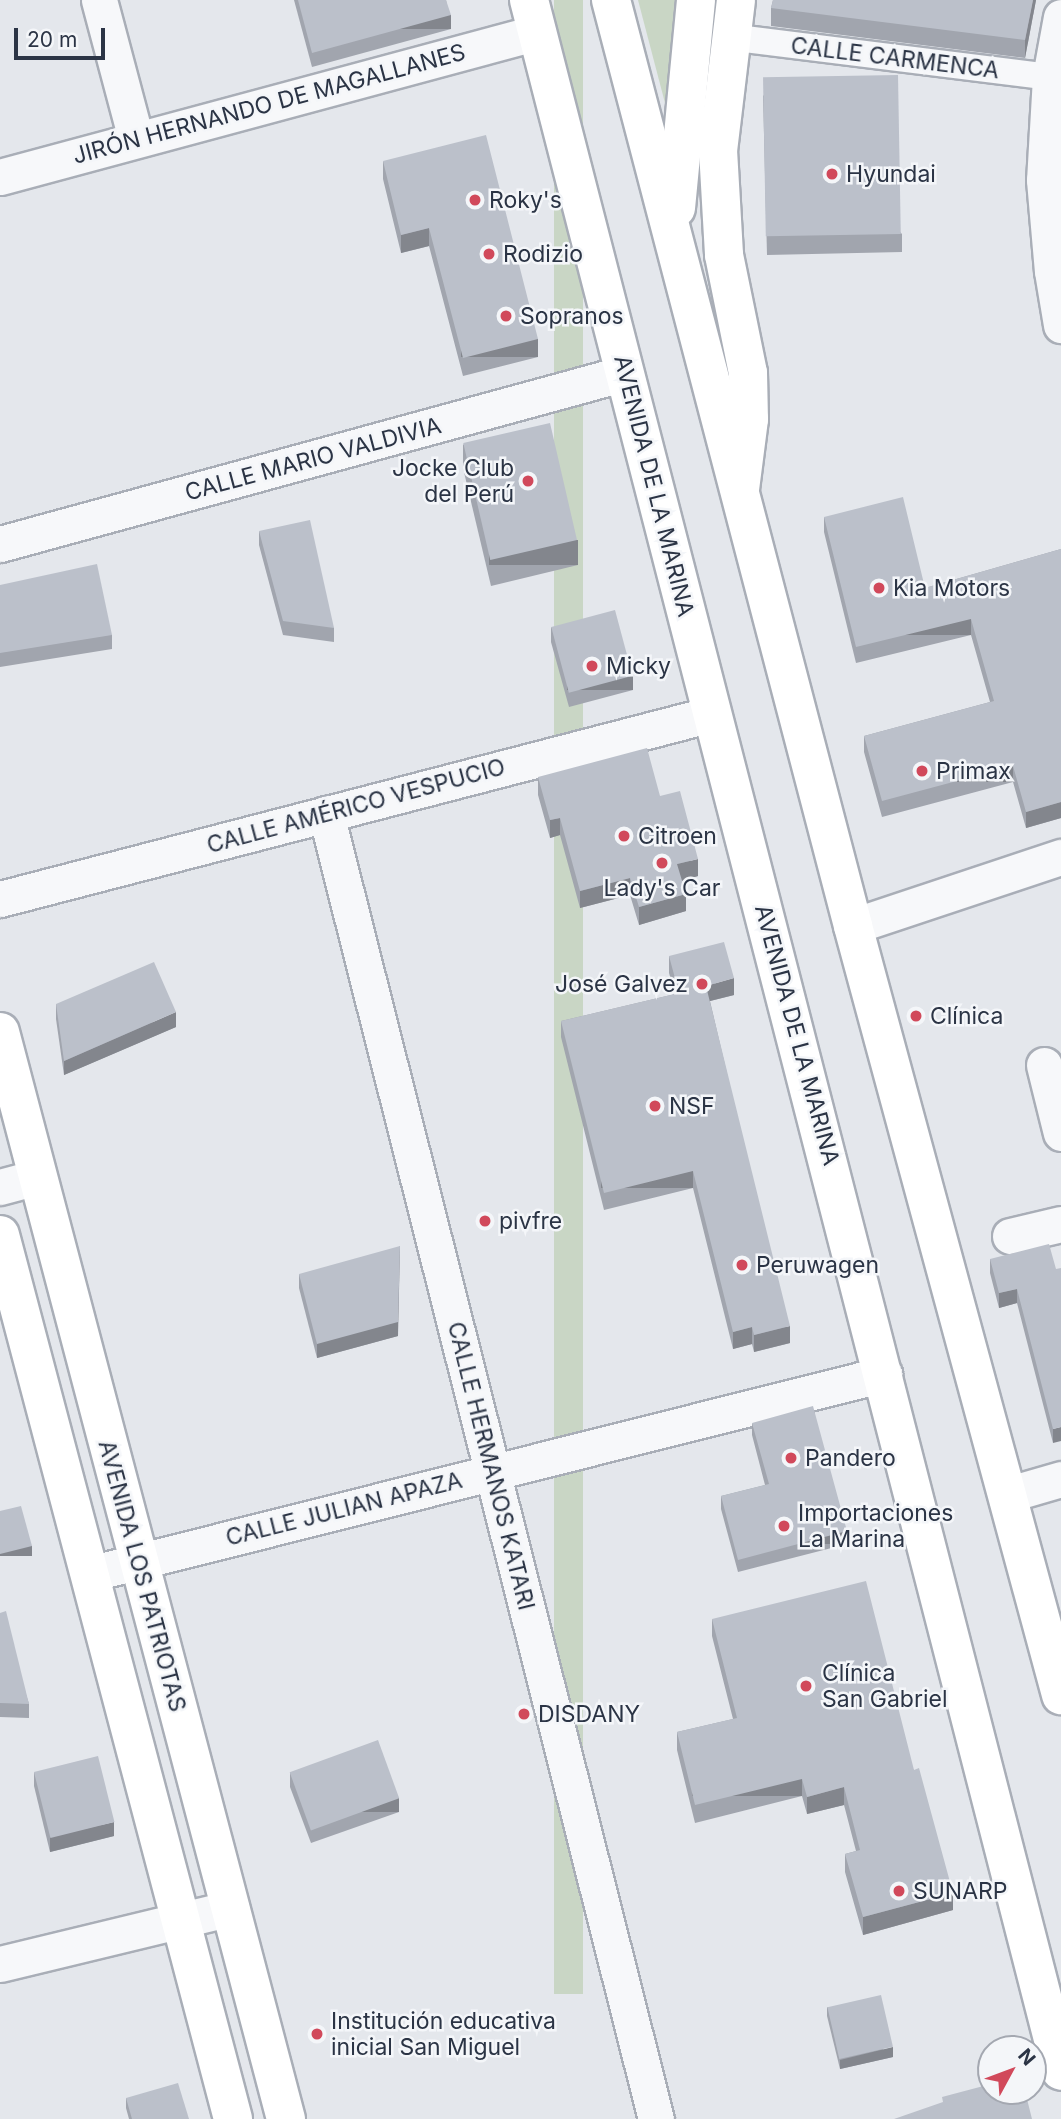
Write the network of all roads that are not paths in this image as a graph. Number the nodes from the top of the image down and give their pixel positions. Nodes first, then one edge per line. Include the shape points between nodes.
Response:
1 (99, 0) edge
2 (611, 0) edge
3 (696, 0) edge
4 (736, 0) edge
5 (533, 16) edge
6 (1061, 17) edge
7 (729, 37) junction
8 (1056, 77) edge
9 (136, 139) junction
10 (0, 177) edge
11 (673, 234) junction
12 (1061, 325) edge
13 (625, 373) junction
14 (740, 489) junction
15 (0, 544) edge
16 (712, 715) junction
17 (326, 814) junction
18 (1061, 857) edge
19 (0, 899) edge
20 (853, 926) junction
21 (0, 1032) edge
22 (1044, 1065) dead end
23 (1061, 1133) edge
24 (38, 1177) junction
25 (0, 1187) edge
26 (1061, 1224) edge
27 (0, 1235) edge
28 (1010, 1237) dead end
29 (884, 1374) junction
30 (492, 1471) junction
31 (1061, 1479) edge
32 (1006, 1495) junction
33 (137, 1562) junction
34 (89, 1574) junction
35 (1061, 1695) edge
36 (231, 1909) junction
37 (180, 1921) junction
38 (0, 1964) edge
39 (1061, 2071) edge
40 (233, 2119) edge
41 (286, 2119) edge
42 (656, 2119) edge

1 - 9 street
2 - 11 main road
3 - 11 main road
4 - 7 main road
5 - 9 street, JIRÓN HERNANDO DE MAGALLANES
5 - 13 main road, AVENIDA DE LA MARINA
6 - 8 street
7 - 8 street, CALLE CARMENCA
7 - 14 main road via 718,150 724,256 748,373 749,419
8 - 12 street via 1044,180
9 - 10 street, JIRÓN HERNANDO DE MAGALLANES
11 - 14 main road
13 - 15 street, CALLE MARIO VALDIVIA
13 - 16 main road, AVENIDA DE LA MARINA
14 - 20 main road
16 - 17 street, CALLE AMÉRICO VESPUCIO
16 - 29 main road, AVENIDA DE LA MARINA
17 - 19 street, CALLE AMÉRICO VESPUCIO
17 - 30 street, CALLE HERMANOS KATARI
18 - 20 street
20 - 32 main road
21 - 24 main road, AVENIDA LOS PATRIOTAS
22 - 23 street
24 - 25 street
24 - 33 main road, AVENIDA LOS PATRIOTAS
26 - 28 street
27 - 34 main road
29 - 30 street, CALLE JULIAN APAZA
29 - 39 main road, AVENIDA DE LA MARINA
30 - 33 street, CALLE JULIAN APAZA
30 - 42 street, CALLE HERMANOS KATARI
31 - 32 street
32 - 35 main road
33 - 34 street, CALLE JULIAN APAZA
33 - 36 main road, AVENIDA LOS PATRIOTAS
34 - 37 main road
36 - 37 street
36 - 41 main road, AVENIDA LOS PATRIOTAS
37 - 38 street
37 - 40 main road

